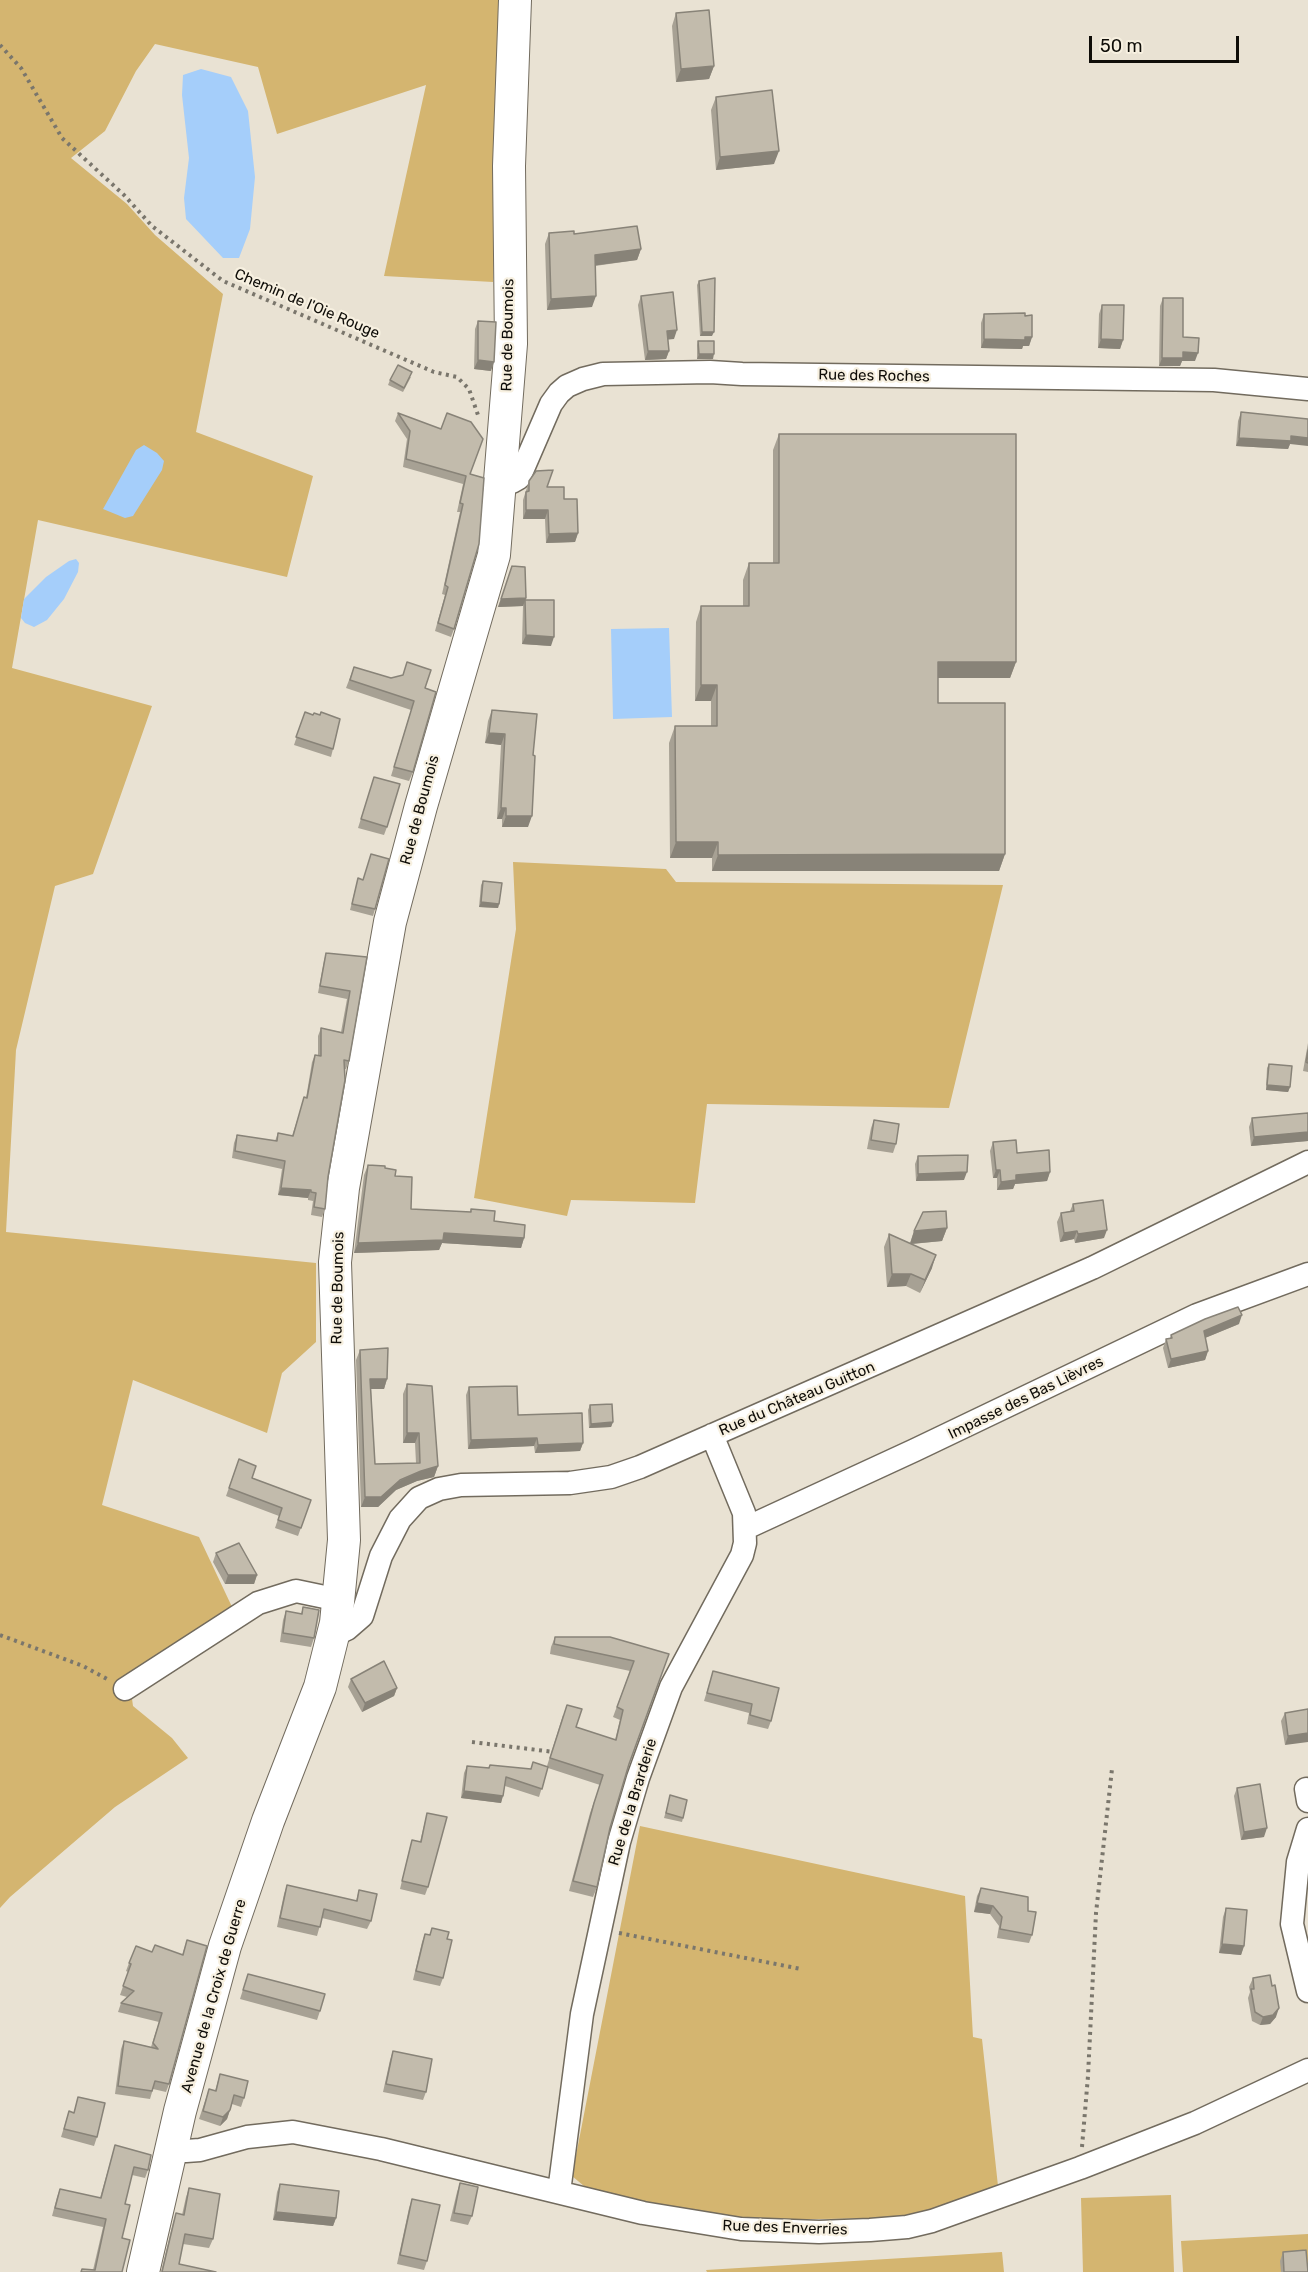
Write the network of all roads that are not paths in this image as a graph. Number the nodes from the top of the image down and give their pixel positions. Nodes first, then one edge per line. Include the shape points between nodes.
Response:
1 (515, 0) edge
2 (1308, 389) edge
3 (501, 481) junction
4 (1308, 1162) edge
5 (1308, 1274) edge
6 (712, 1435) junction
7 (746, 1528) junction
8 (336, 1619) junction
9 (125, 1689) road end
10 (1308, 1829) edge
11 (1308, 1991) edge
12 (1308, 2070) edge
13 (172, 2148) junction
14 (559, 2192) junction
15 (143, 2272) edge

1 - 3 street, Rue de Boumois via 509,166 511,344
2 - 3 street, Rue des Roches via 1214,380 710,372 603,374 583,379 559,393 519,478
3 - 8 street, Rue de Boumois via 494,555 390,922 343,1188 335,1262 344,1540
4 - 6 street, Rue du Château Guitton via 1092,1268
5 - 7 street, Impasse des Bas Lièvres via 1197,1315
6 - 7 street, Rue de la Brarderie via 744,1513
6 - 8 street, Rue du Château Guitton via 611,1477 570,1483 461,1485 419,1498 400,1519 381,1556 362,1616 347,1629
7 - 14 street, Rue de la Brarderie via 742,1555 665,1701 619,1842 582,2014
8 - 9 street via 296,1591 258,1603
8 - 13 street, Avenue de la Croix de Guerre via 320,1688 225,1946
10 - 11 street via 1298,1862 1292,1924
12 - 14 street, Rue des Enverries via 1195,2123 1080,2169 932,2222 907,2227 819,2232 741,2229 643,2213
13 - 14 street, Rue des Enverries via 200,2150 247,2137 293,2132
13 - 15 street, Avenue de la Croix de Guerre

